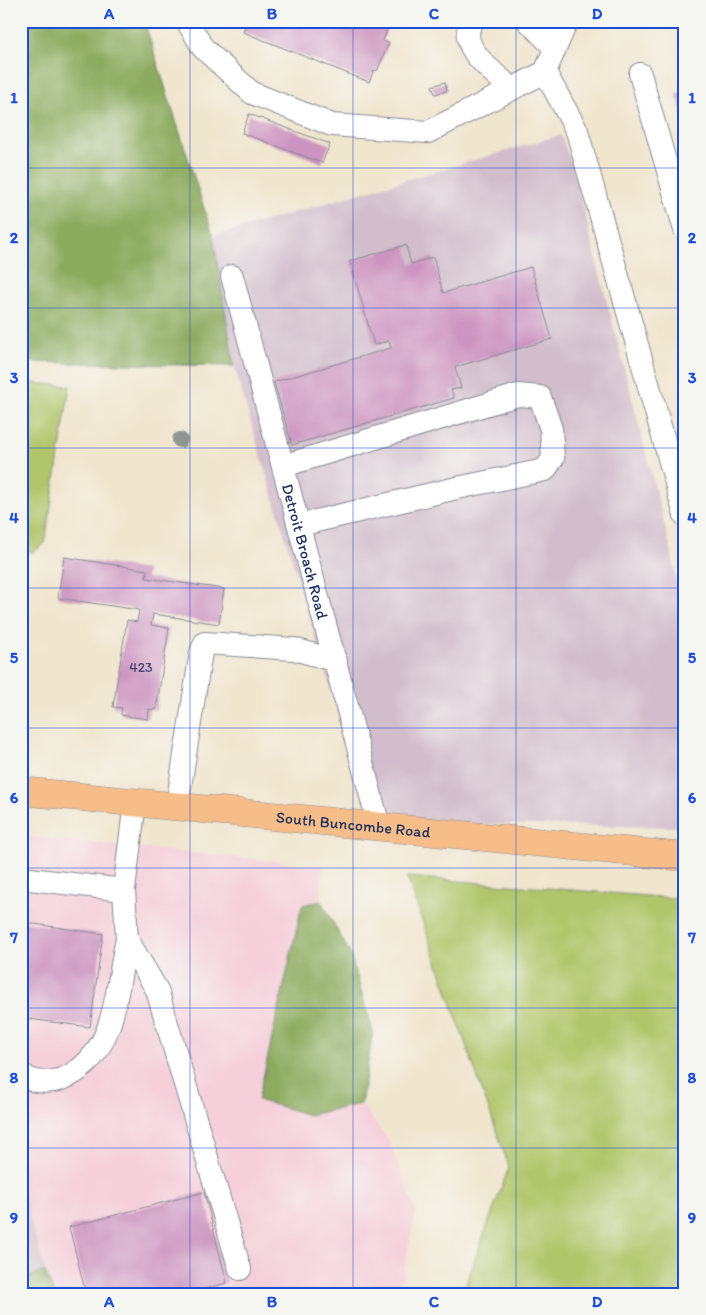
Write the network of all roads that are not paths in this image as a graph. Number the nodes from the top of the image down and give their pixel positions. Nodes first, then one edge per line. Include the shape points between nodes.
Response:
1 (187, 21) edge
2 (473, 21) edge
3 (528, 21) edge
4 (568, 21) edge
5 (556, 48) junction
6 (545, 72) junction
7 (640, 74) dead end
8 (512, 89) junction
9 (681, 205) edge
10 (685, 230) edge
11 (232, 276) dead end
12 (283, 466) junction
13 (685, 515) edge
14 (299, 526) junction
15 (336, 661) junction
16 (21, 791) edge
17 (135, 802) junction
18 (176, 806) junction
19 (379, 826) junction
20 (685, 857) edge
21 (21, 878) edge
22 (124, 890) junction
23 (127, 939) junction
24 (21, 1073) edge
25 (240, 1269) dead end

1 - 8 street via 203,48 252,93 332,125 428,132
2 - 8 street via 468,41 475,55
3 - 5 street
4 - 5 street
5 - 6 street
6 - 8 street
6 - 13 street via 577,131
7 - 9 street
9 - 10 street
11 - 12 street, Detroit Broach Road
12 - 14 street, Detroit Broach Road
12 - 14 street via 518,395 540,397 552,429 553,458 545,470
14 - 15 street, Detroit Broach Road
15 - 18 street via 294,649 205,642
15 - 19 street, Detroit Broach Road
16 - 17 main road, South Buncombe Road
17 - 18 main road, South Buncombe Road
17 - 22 street
18 - 19 main road, South Buncombe Road
19 - 20 main road, South Buncombe Road
21 - 22 street
22 - 23 street
23 - 24 street via 108,1030 96,1053 62,1080 43,1082 27,1079
23 - 25 street via 157,990

